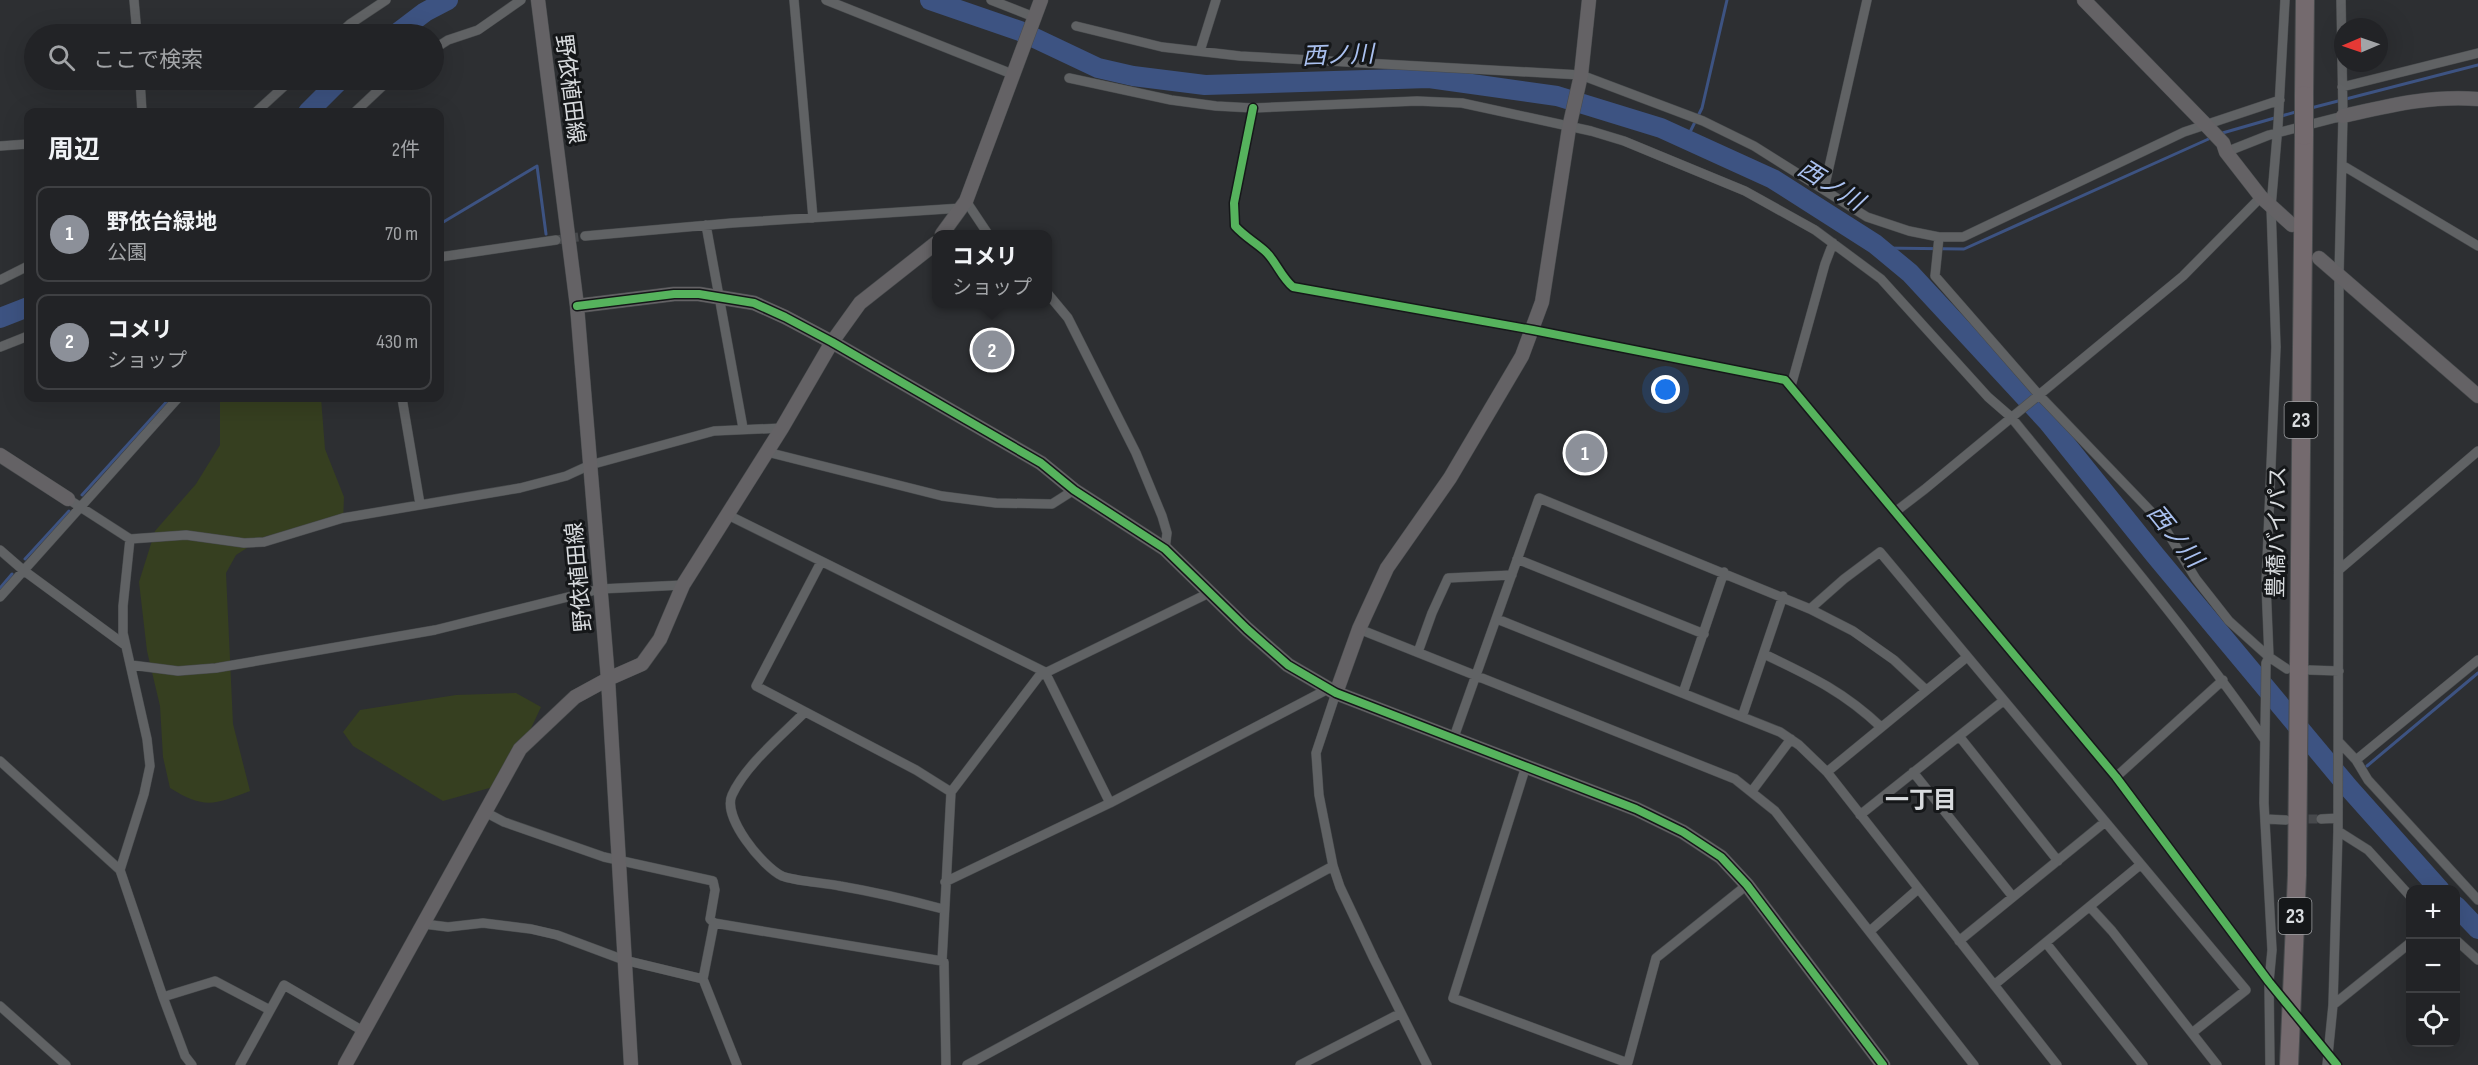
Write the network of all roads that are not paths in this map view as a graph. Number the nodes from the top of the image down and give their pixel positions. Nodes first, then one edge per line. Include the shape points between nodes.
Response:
1 (134, 0) edge
2 (386, 0) edge
3 (521, 0) edge
4 (794, 0) edge
5 (826, 0) edge
6 (991, 0) edge
7 (1041, 0) edge
8 (1216, 0) edge
9 (1589, 0) edge
10 (1868, 0) edge
11 (2285, 0) edge
12 (2305, 0) edge
13 (2341, 0) edge
14 (538, 1) edge
15 (2089, 1) edge
16 (1034, 17) junction
17 (135, 24) edge
18 (350, 24) edge
19 (1076, 26) dead end
20 (444, 42) edge
21 (1200, 51) junction
22 (2478, 53) edge
23 (1012, 74) junction
24 (1581, 75) junction
25 (1069, 78) dead end
26 (141, 90) edge
27 (280, 90) edge
28 (378, 90) edge
29 (2342, 90) junction
30 (2478, 99) edge
31 (2279, 104) junction
32 (142, 108) edge
33 (260, 108) edge
34 (359, 108) edge
35 (1253, 108) junction
36 (2343, 113) junction
37 (2208, 126) junction
38 (1569, 128) junction
39 (2278, 129) junction
40 (24, 144) edge
41 (0, 146) edge
42 (2224, 147) junction
43 (2342, 165) junction
44 (1824, 189) junction
45 (2266, 202) junction
46 (964, 204) junction
47 (813, 218) junction
48 (706, 225) junction
49 (2292, 225) dead end
50 (945, 230) edge
51 (985, 230) edge
52 (585, 236) tunnel mouth
53 (1939, 239) junction
54 (556, 240) tunnel mouth
55 (1833, 243) junction
56 (932, 246) edge
57 (2478, 246) edge
58 (444, 256) edge
59 (2319, 258) dead end
60 (24, 268) edge
61 (2339, 274) junction
62 (0, 280) edge
63 (719, 296) junction
64 (1052, 300) edge
65 (577, 306) junction
66 (1533, 330) junction
67 (24, 338) edge
68 (832, 342) junction
69 (0, 347) edge
70 (1791, 386) junction
71 (2038, 396) junction
72 (2478, 396) edge
73 (174, 402) edge
74 (403, 402) edge
75 (2011, 417) junction
76 (743, 428) junction
77 (782, 429) junction
78 (2478, 451) edge
79 (767, 452) junction
80 (0, 455) edge
81 (590, 465) junction
82 (1074, 490) junction
83 (68, 499) joint
84 (420, 504) junction
85 (81, 507) junction
86 (1895, 512) junction
87 (728, 515) junction
88 (130, 539) junction
89 (1165, 549) junction
90 (0, 550) edge
91 (1517, 559) junction
92 (821, 562) junction
93 (2340, 569) junction
94 (23, 570) junction
95 (1724, 572) junction
96 (1512, 575) junction
97 (683, 585) junction
98 (600, 589) junction
99 (1209, 593) junction
100 (1783, 596) junction
101 (0, 597) edge
102 (1810, 609) junction
103 (1497, 619) junction
104 (1359, 629) junction
105 (1704, 634) junction
106 (125, 645) junction
107 (1418, 652) junction
108 (1764, 654) junction
109 (1967, 657) junction
110 (2268, 660) junction
111 (2478, 660) edge
112 (131, 664) junction
113 (2287, 669) dead end
114 (2308, 670) dead end
115 (2339, 671) junction
116 (1045, 672) junction
117 (1476, 677) junction
118 (608, 679) junction
119 (2223, 680) junction
120 (1926, 690) junction
121 (1332, 691) junction
122 (1683, 693) junction
123 (2003, 701) junction
124 (804, 713) junction
125 (1742, 717) junction
126 (1881, 727) junction
127 (2264, 735) junction
128 (1959, 736) junction
129 (1454, 737) junction
130 (1791, 739) junction
131 (2338, 742) junction
132 (2356, 760) junction
133 (0, 761) edge
134 (1526, 766) junction
135 (1827, 772) junction
136 (1914, 772) junction
137 (2116, 777) junction
138 (1752, 791) junction
139 (951, 792) junction
140 (1110, 803) junction
141 (485, 812) junction
142 (1860, 815) junction
143 (2338, 818) junction
144 (2265, 819) junction
145 (2321, 819) tunnel mouth
146 (2286, 820) tunnel mouth
147 (2105, 822) junction
148 (2338, 831) junction
149 (618, 861) junction
150 (2058, 861) junction
151 (2140, 865) junction
152 (1333, 866) junction
153 (120, 870) junction
154 (945, 882) junction
155 (1747, 885) junction
156 (1918, 889) junction
157 (2406, 892) edge
158 (2476, 894) edge
159 (2013, 897) junction
160 (2090, 907) junction
161 (943, 909) junction
162 (714, 923) junction
163 (424, 924) junction
164 (1870, 931) junction
165 (1959, 941) junction
166 (2046, 943) junction
167 (2460, 944) edge
168 (2406, 946) edge
169 (624, 960) junction
170 (2478, 960) edge
171 (942, 961) junction
172 (703, 979) junction
173 (2269, 982) junction
174 (1994, 985) junction
175 (163, 997) junction
176 (2333, 1005) junction
177 (0, 1006) edge
178 (270, 1010) junction
179 (1401, 1013) junction
180 (363, 1031) junction
181 (2192, 1033) junction
182 (2328, 1055) junction
183 (185, 1056) junction
184 (245, 1056) junction
185 (1625, 1063) edge
186 (2289, 1063) edge
187 (739, 1064) edge
188 (66, 1065) edge
189 (181, 1065) edge
190 (192, 1065) edge
191 (240, 1065) edge
192 (252, 1065) edge
193 (345, 1065) edge
194 (631, 1065) edge
195 (946, 1065) edge
196 (967, 1065) edge
197 (1300, 1065) edge
198 (1426, 1065) edge
199 (1883, 1065) edge
200 (1974, 1065) edge
201 (2056, 1065) edge
202 (2143, 1065) edge
203 (2217, 1065) edge
204 (2270, 1065) edge
205 (2326, 1065) edge
206 (2337, 1065) edge

1 - 17 street
2 - 18 street
3 - 20 street via 477,30
4 - 47 street
5 - 23 street
6 - 16 street
7 - 16 street
8 - 21 street
9 - 24 street
10 - 44 street
11 - 31 street
12 - 186 highway, 豊橋バイパス / 23, bridge via 2297,874
13 - 29 street
14 - 65 street, 野依植田線
15 - 37 street
16 - 23 street
19 - 21 street via 1162,47
21 - 24 street
22 - 29 street
23 - 46 street
24 - 38 street
24 - 44 street via 1703,121
25 - 35 street via 1190,103
26 - 32 street
27 - 33 street
28 - 34 street
29 - 36 street
30 - 36 street via 2414,101
31 - 37 street
31 - 39 street
35 - 38 street via 1417,101 1462,103
35 - 66 street via 1234,203 1235,226 1266,252 1293,287
36 - 39 street
36 - 43 street
37 - 42 street
37 - 53 street via 1964,237
38 - 55 street via 1624,141 1709,175 1785,213
38 - 66 street via 1542,302
39 - 42 street
39 - 45 street
40 - 41 street
42 - 45 street
43 - 57 street
43 - 61 street
44 - 53 street via 1867,217
45 - 49 street
45 - 71 street
45 - 110 street via 2276,347 2267,550
46 - 47 street
46 - 50 street
46 - 51 street
47 - 48 street
48 - 52 street
48 - 63 street
53 - 71 street via 1935,276
54 - 58 street
55 - 70 street
55 - 75 street via 1881,279 1988,397
56 - 68 street via 860,303
59 - 61 street
60 - 62 street
61 - 72 street
61 - 93 street
63 - 65 street via 674,294
63 - 68 street via 754,303
63 - 76 street
64 - 89 street via 1068,318 1136,453 1162,516 1167,533
65 - 81 street, 野依植田線
66 - 70 street via 1778,377
66 - 104 street via 1522,356 1449,478 1394,555
67 - 69 street
68 - 77 street
68 - 82 street via 1041,463
70 - 86 street
71 - 75 street
71 - 110 street via 2161,522 2196,579 2229,621
73 - 85 street
74 - 84 street
75 - 86 street
75 - 119 street
76 - 77 street
76 - 81 street via 714,430
77 - 79 street
78 - 93 street
79 - 82 street via 942,496 996,503 1052,504
79 - 87 street
80 - 83 street
81 - 84 street via 520,488
81 - 98 street, 野依植田線
82 - 89 street
83 - 85 street
84 - 88 street via 343,518 264,542 186,535
85 - 88 street
85 - 94 street
86 - 137 street
87 - 92 street
87 - 97 street
88 - 106 street via 123,606
89 - 99 street
90 - 94 street
91 - 95 street via 1539,498
91 - 96 street
91 - 105 street
92 - 116 street
92 - 124 street via 756,686
93 - 115 street
94 - 101 street
94 - 106 street
95 - 100 street
95 - 105 street
96 - 103 street
96 - 107 street via 1448,578
97 - 98 street
97 - 118 street via 660,639 642,664
98 - 112 street via 435,630 216,669 178,671
98 - 118 street, 野依植田線
99 - 116 street
99 - 121 street via 1288,665
100 - 102 street
100 - 108 street
102 - 109 street via 1880,552
102 - 120 street via 1853,631 1894,660
103 - 117 street
103 - 122 street
104 - 107 street
104 - 121 street
105 - 122 street
106 - 112 street
107 - 117 street
108 - 125 street
108 - 126 street via 1857,704
109 - 120 street
109 - 123 street
110 - 113 street
110 - 127 street
111 - 132 street
112 - 153 street via 150,766
114 - 115 street
115 - 131 street
116 - 139 street
116 - 140 street
117 - 129 street
117 - 138 street via 1735,779
118 - 141 street via 575,697 520,749
118 - 149 street, 野依植田線
119 - 127 street
119 - 137 street
120 - 126 street
121 - 129 street
121 - 140 street
121 - 152 street via 1316,753 1319,795
122 - 125 street
123 - 128 street
123 - 147 street
124 - 139 street
124 - 161 street via 745,774 731,796 729,808 739,832 782,876 885,894
125 - 130 street
126 - 135 street
127 - 144 street
128 - 136 street
128 - 150 street
129 - 134 street
130 - 135 street
130 - 138 street
131 - 132 street
131 - 143 street
132 - 158 street via 2368,780
133 - 153 street
134 - 155 street via 1683,832 1721,857
134 - 185 street via 1453,998
135 - 142 street
136 - 142 street
136 - 159 street
137 - 173 street
138 - 164 street via 1775,811
139 - 154 street
140 - 154 street
141 - 149 street
141 - 163 street
142 - 156 street
143 - 145 street
143 - 148 street
144 - 146 street
144 - 173 street via 2272,950
147 - 150 street
147 - 151 street
148 - 157 street via 2368,850
148 - 176 street
149 - 162 street via 713,880 716,885 710,919
149 - 169 street, 野依植田線
150 - 159 street
151 - 160 street
151 - 181 street via 2246,990
152 - 179 street
152 - 196 street
153 - 175 street
154 - 161 street
155 - 185 street via 1656,958
155 - 199 street
156 - 164 street
156 - 165 street
159 - 165 street
160 - 166 street
160 - 181 street
161 - 171 street
162 - 171 street
162 - 172 street
163 - 169 street via 448,927 483,922 531,929 557,934
163 - 180 street
164 - 200 street
165 - 174 street
166 - 174 street
166 - 202 street
167 - 170 street
168 - 176 street
169 - 172 street
169 - 194 street, 野依植田線
171 - 195 street
172 - 187 street
173 - 204 street
174 - 201 street
175 - 178 street via 215,981
175 - 183 street
176 - 182 street
177 - 188 street
178 - 180 street via 284,985
178 - 184 street
179 - 197 street
179 - 198 street
180 - 193 street
181 - 203 street
182 - 205 street
182 - 206 street
183 - 189 street
183 - 190 street
184 - 191 street
184 - 192 street

